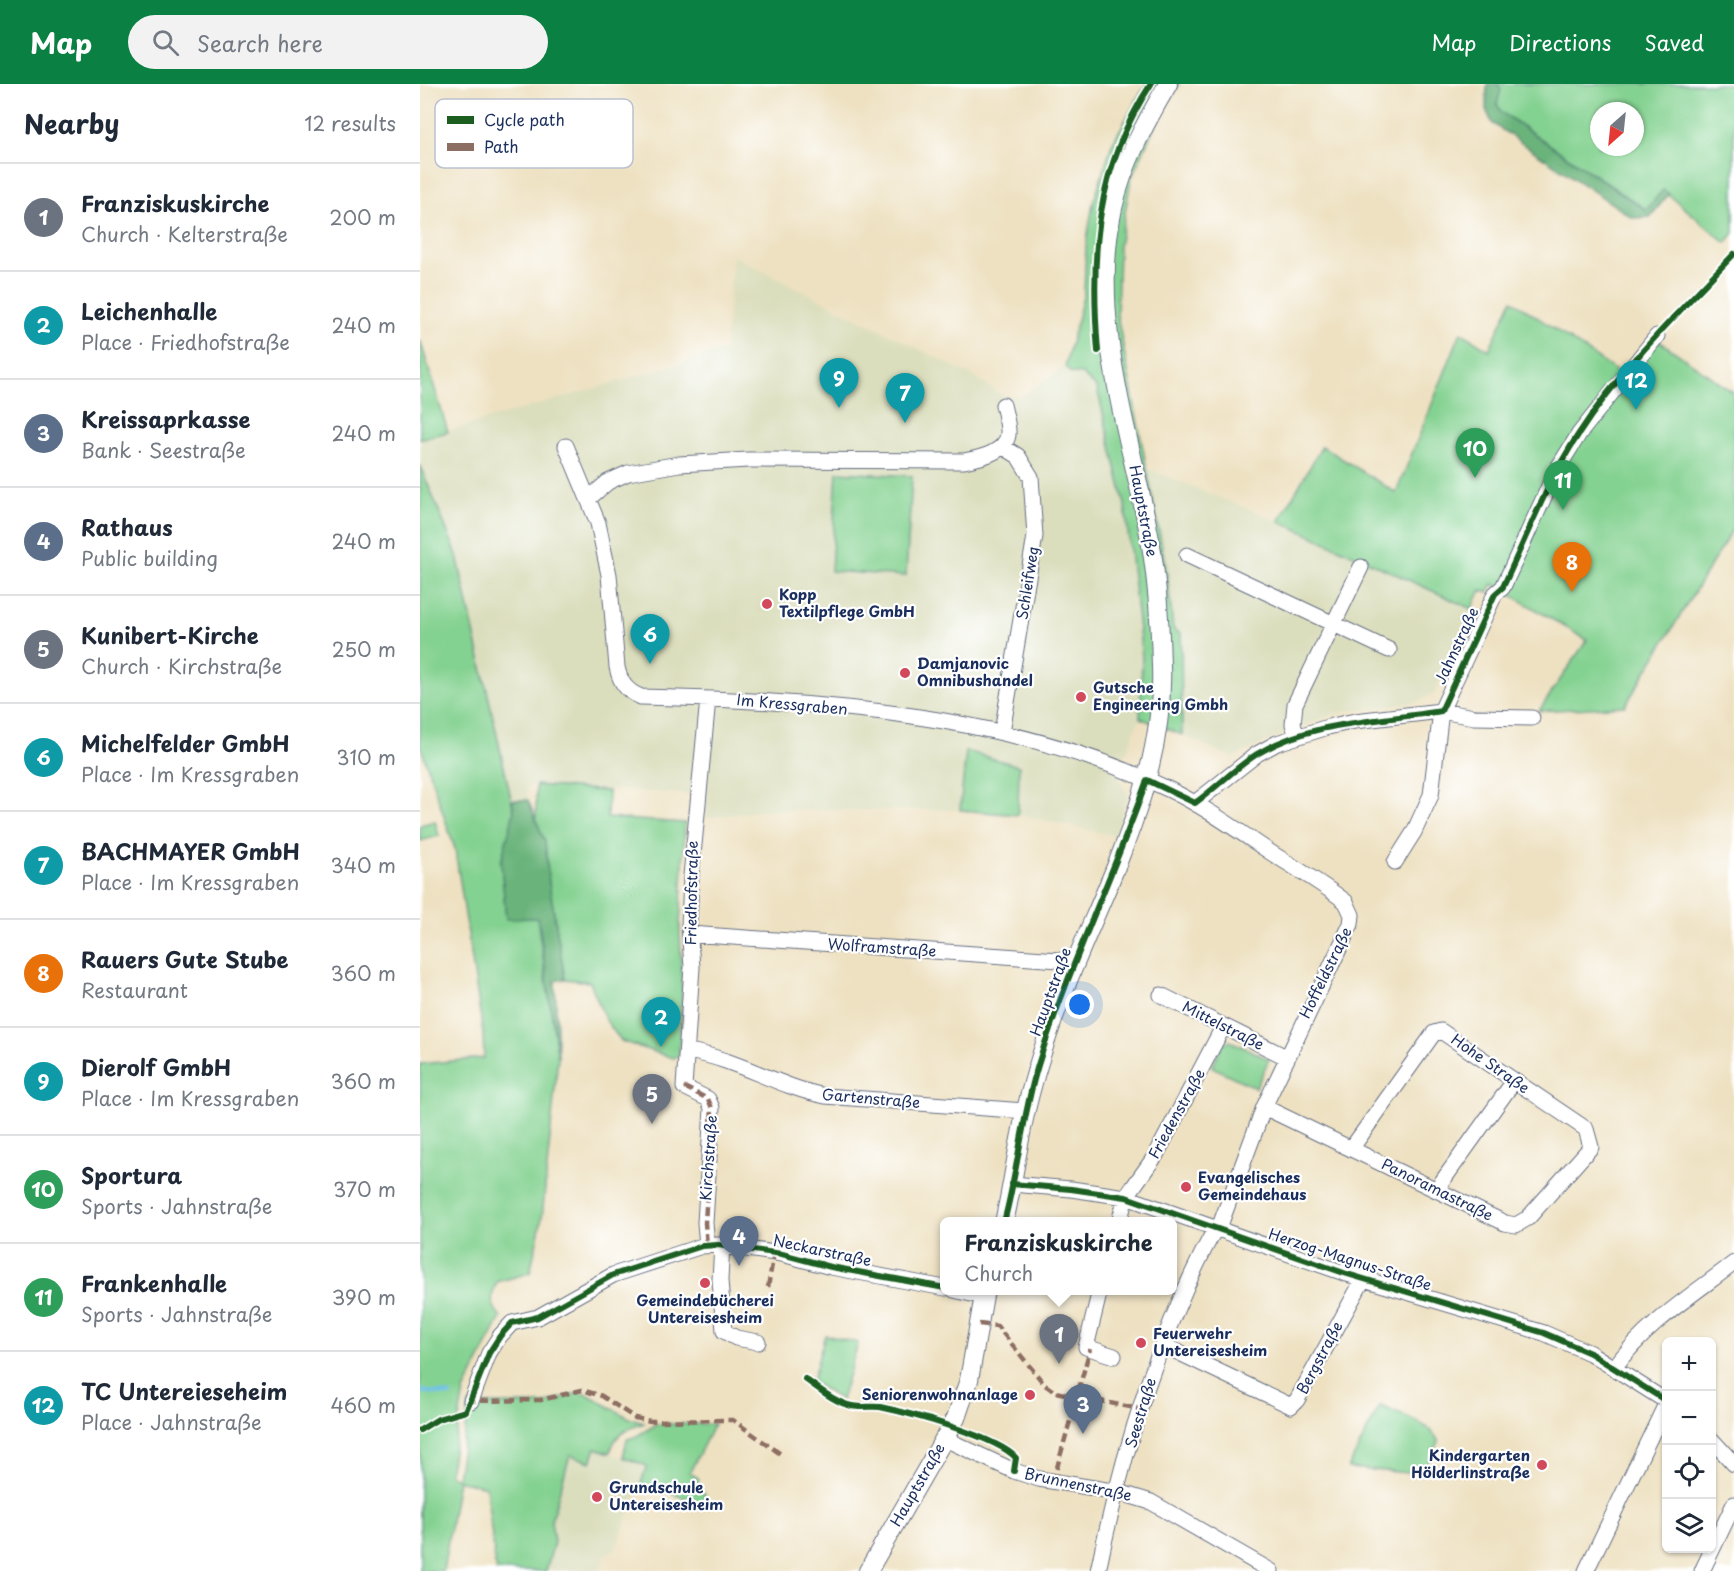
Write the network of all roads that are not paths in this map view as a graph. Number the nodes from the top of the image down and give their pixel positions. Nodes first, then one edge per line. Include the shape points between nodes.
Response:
1 (1168, 84) edge
2 (1657, 336) dead end
3 (1003, 405) dead end
4 (566, 446) dead end
5 (1002, 446) junction
6 (588, 499) junction
7 (1187, 555) dead end
8 (1361, 567) dead end
9 (1334, 623) junction
10 (1389, 650) dead end
11 (708, 699) junction
12 (1441, 711) junction
13 (1532, 718) dead end
14 (1002, 732) junction
15 (1297, 737) junction
16 (1147, 780) junction
17 (1195, 803) junction
18 (1395, 862) dead end
19 (690, 934) junction
20 (1074, 961) junction
21 (1161, 995) dead end
22 (1223, 1027) junction
23 (688, 1051) junction
24 (1286, 1057) junction
25 (1514, 1081) junction
26 (684, 1087) joint
27 (1264, 1107) junction
28 (1026, 1111) junction
29 (1351, 1149) junction
30 (1590, 1150) joint
31 (1012, 1184) junction
32 (1436, 1190) junction
33 (1126, 1197) junction
34 (1005, 1217) edge
35 (1120, 1217) edge
36 (1217, 1228) junction
37 (715, 1245) junction
38 (1734, 1263) edge
39 (1364, 1278) junction
40 (940, 1287) edge
41 (985, 1295) edge
42 (1099, 1295) edge
43 (758, 1342) dead end
44 (1163, 1345) junction
45 (1114, 1356) dead end
46 (1614, 1368) junction
47 (1662, 1399) edge
48 (471, 1401) dead end
49 (1662, 1410) edge
50 (945, 1439) junction
51 (1716, 1444) edge
52 (1734, 1464) edge
53 (1118, 1492) junction
54 (1734, 1504) edge
55 (867, 1571) edge
56 (1098, 1571) edge
57 (1271, 1571) edge
58 (1586, 1571) edge
59 (1702, 1571) edge

1 - 16 main road, Hauptstraße via 1147,119 1122,177 1108,246 1106,317 1157,590 1161,707
2 - 12 street, Jahnstraße via 1595,411 1556,471
3 - 5 street via 1008,435
4 - 6 street, Im Kressgraben
5 - 6 street via 984,457 964,461 748,460 679,464 628,473 608,482
5 - 14 street, Schleifweg via 1018,456 1031,477 1035,536
6 - 11 street, Im Kressgraben via 598,523 609,575 619,678 641,697
7 - 9 street
8 - 9 street
9 - 10 street
9 - 15 street via 1295,704 1293,724
11 - 14 street, Im Kressgraben via 902,715
11 - 19 street, Friedhofstraße via 696,808
12 - 13 street via 1474,717
12 - 15 street via 1355,721
12 - 18 street, Jahnstraße via 1431,795
14 - 16 street, Im Kressgraben
15 - 17 street via 1257,754
16 - 17 street, Hoffeldstraße
16 - 20 main road, Hauptstraße
17 - 24 street, Hoffeldstraße via 1351,908 1351,924
19 - 20 street, Wolframstraße
19 - 23 street, Friedhofstraße
20 - 28 main road, Hauptstraße
21 - 22 street, Mittelstraße
22 - 24 street, Mittelstraße
22 - 33 street, Friedenstraße via 1156,1155
23 - 26 street, Friedhofstraße
23 - 28 street, Gartenstraße via 728,1060 795,1089 825,1096
24 - 27 street, Hoffeldstraße
25 - 29 street, Hohe Straße via 1445,1033 1437,1032
25 - 30 street, Hohe Straße via 1586,1129
25 - 32 street
26 - 37 street, Kirchstraße via 708,1099 712,1108 705,1222
27 - 29 street, Panoramastraße
27 - 36 street, Hoffeldstraße
28 - 31 main road, Hauptstraße
29 - 32 street, Panoramastraße
30 - 32 street, Panoramastraße via 1528,1218 1516,1225
31 - 33 street, Herzog-Magnus-Straße
31 - 34 main road, Hauptstraße
33 - 35 street, Friedenstraße
33 - 36 street, Herzog-Magnus-Straße
36 - 39 street, Herzog-Magnus-Straße
36 - 44 street, Seestraße via 1180,1296
37 - 40 street, Neckarstraße via 782,1254
37 - 43 street, Kirchstraße via 724,1331
37 - 48 street, Neckarstraße via 668,1255 613,1275 538,1317 512,1323 489,1353
38 - 46 street via 1652,1324
39 - 44 street, Bergstraße via 1298,1400 1291,1406
39 - 46 street, Herzog-Magnus-Straße via 1544,1333
41 - 50 main road, Hauptstraße via 969,1380
42 - 45 street via 1086,1347
44 - 53 street, Seestraße via 1140,1409
46 - 47 street, Herzog-Magnus-Straße
49 - 58 street
50 - 53 street, Brunnenstraße via 1031,1477
50 - 55 main road, Hauptstraße
51 - 52 street
53 - 56 street, Seestraße
53 - 57 street, Brunnenstraße via 1151,1502
54 - 59 street

